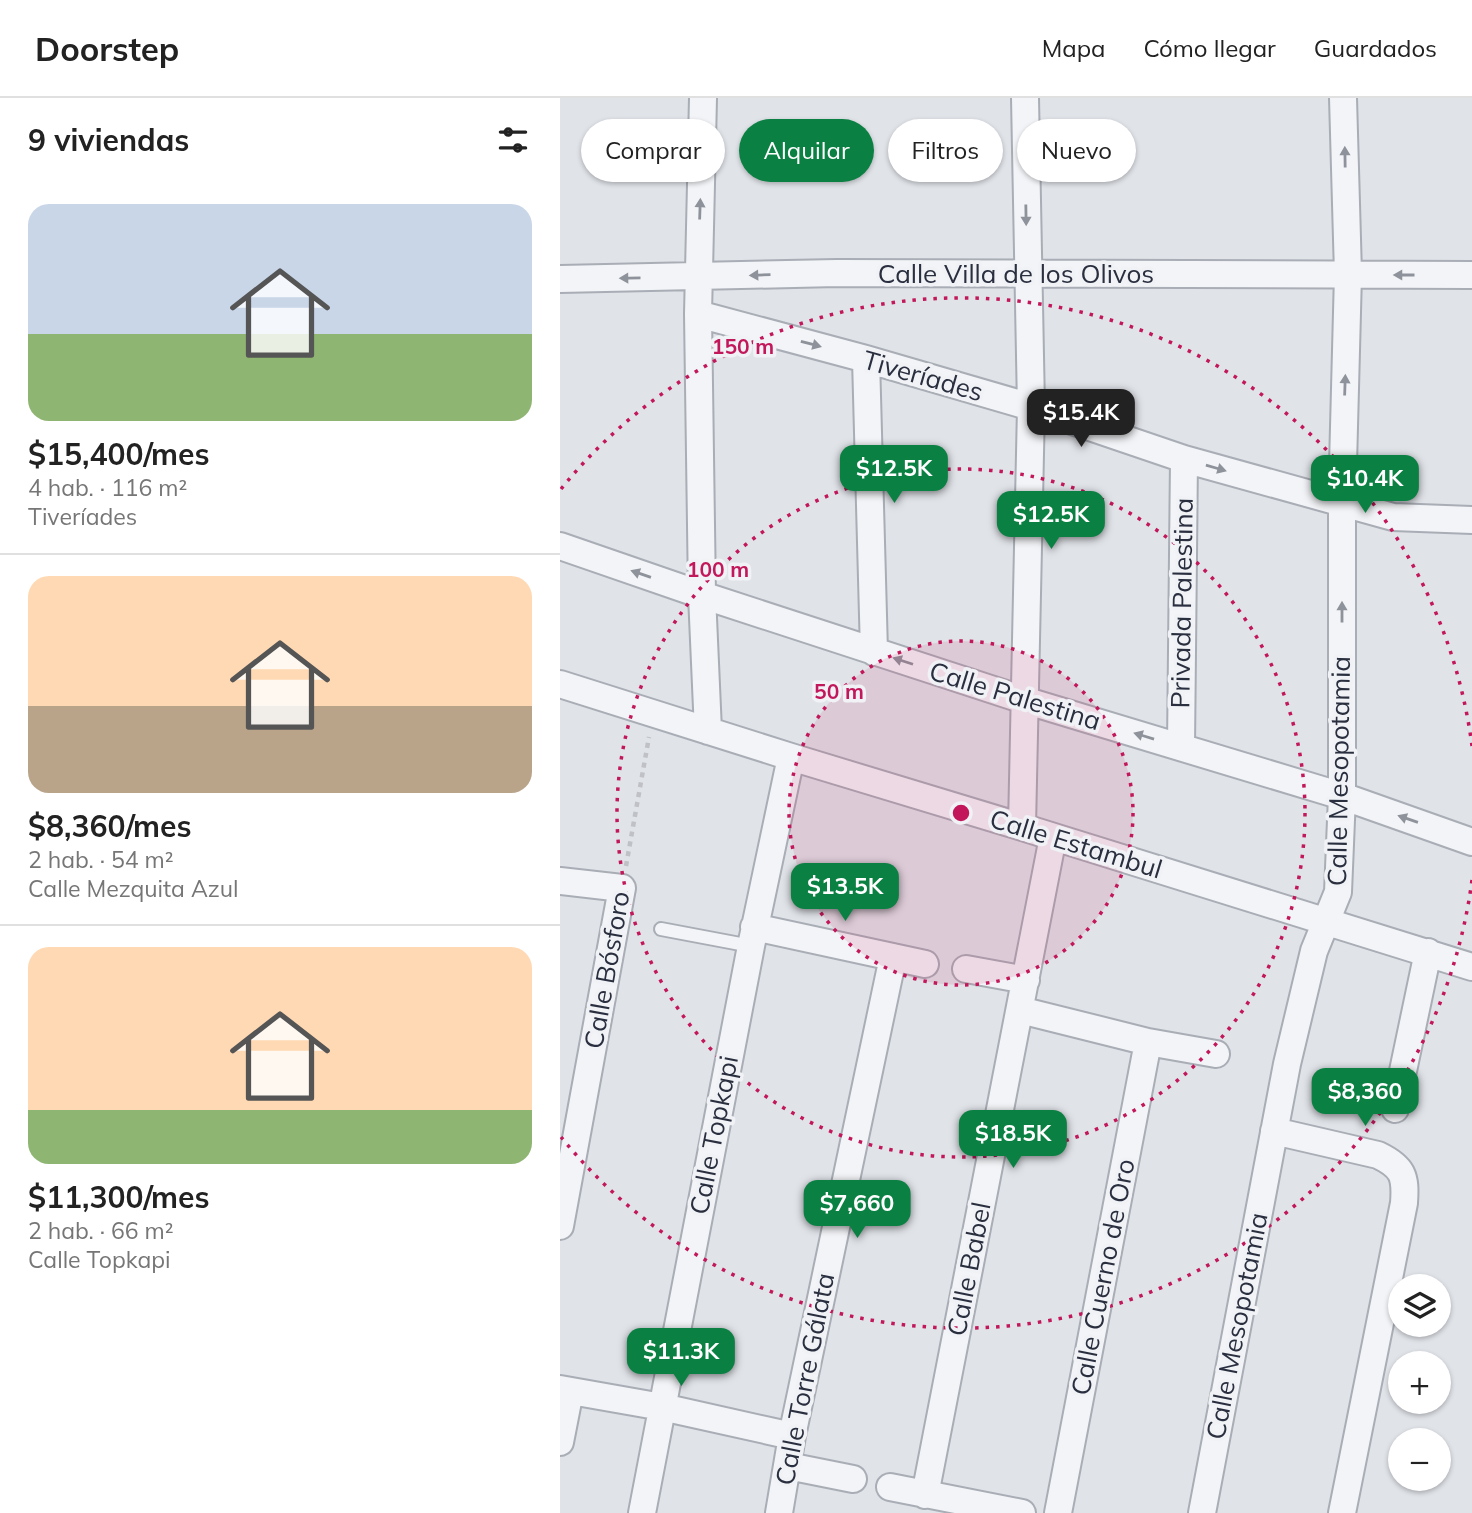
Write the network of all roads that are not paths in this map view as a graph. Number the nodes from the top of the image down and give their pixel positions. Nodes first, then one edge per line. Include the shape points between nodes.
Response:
1 (703, 98) edge
2 (1025, 98) edge
3 (1343, 98) edge
4 (1348, 274) junction
5 (1027, 275) junction
6 (1472, 275) edge
7 (698, 277) junction
8 (560, 279) edge
9 (698, 314) junction
10 (866, 359) junction
11 (1031, 407) junction
12 (1184, 459) junction
13 (1342, 503) junction
14 (1472, 520) edge
15 (560, 546) edge
16 (702, 595) junction
17 (874, 652) junction
18 (560, 684) edge
19 (1024, 700) junction
20 (708, 731) junction
21 (1181, 747) junction
22 (791, 757) junction
23 (1342, 796) junction
24 (1022, 827) junction
25 (1053, 836) junction
26 (1472, 842) edge
27 (560, 881) edge
28 (1327, 923) junction
29 (661, 929) dead end
30 (753, 936) junction
31 (1428, 952) junction
32 (893, 957) junction
33 (925, 964) dead end
34 (1472, 967) edge
35 (966, 969) dead end
36 (1026, 980) junction
37 (1020, 1010) junction
38 (1148, 1042) junction
39 (1216, 1054) dead end
40 (1395, 1109) dead end
41 (1274, 1131) junction
42 (561, 1216) edge
43 (565, 1390) edge
44 (662, 1407) junction
45 (792, 1436) junction
46 (560, 1442) edge
47 (788, 1466) junction
48 (853, 1479) dead end
49 (890, 1488) dead end
50 (925, 1495) junction
51 (642, 1513) edge
52 (779, 1513) edge
53 (1022, 1513) edge
54 (1058, 1513) edge
55 (1202, 1513) edge
56 (1342, 1513) edge

7 -> 1 street
2 -> 5 street
4 -> 3 street, Calle Mesopotamia
4 - 5 street, Calle Villa de los Olivos
6 -> 4 street, Calle Villa de los Olivos
13 -> 4 street, Calle Mesopotamia
5 -> 7 street, Calle Villa de los Olivos
5 - 11 street
7 -> 8 street, Calle Villa de los Olivos
7 - 9 street
9 -> 10 street, Tiveríades
9 - 16 street
10 - 11 street, Tiveríades
10 - 17 street
11 - 12 street, Tiveríades
11 - 19 street
12 -> 13 street, Tiveríades
12 - 21 street, Privada Palestina
13 - 14 street, Tiveríades via 1393,517
23 -> 13 street, Calle Mesopotamia
16 -> 15 street, Calle Palestina
16 - 17 street, Calle Palestina
16 - 20 street
19 -> 17 street, Calle Palestina
18 - 20 street, Calle Estambul
21 -> 19 street, Calle Palestina
19 - 24 street
20 - 22 street, Calle Estambul
21 - 23 street, Calle Palestina
22 - 24 street, Calle Estambul
22 - 30 street, Calle Topkapi
26 -> 23 street, Calle Palestina
23 - 28 street, Calle Mesopotamia via 1338,892
24 - 25 street, Calle Estambul
25 - 28 street, Calle Estambul
25 - 36 street, Calle Babel
27 - 42 street, Calle Bósforo via 622,888
28 - 31 street, Calle Estambul
28 - 41 street, Calle Mesopotamia via 1314,951
29 - 30 lane
30 - 32 street
30 - 44 street, Calle Topkapi
31 - 34 street, Calle Estambul
31 - 40 street
32 - 33 street
32 - 45 street, Calle Torre Gálata
35 - 36 street
36 - 37 street, Calle Babel
37 - 38 street
37 - 50 street, Calle Babel
38 - 39 street
38 - 54 street, Calle Cuerno de Oro
41 - 55 street, Calle Mesopotamia
41 - 56 street via 1378,1155 1401,1170 1405,1186
43 - 44 street
43 - 46 street
44 - 45 street
44 - 51 street, Calle Topkapi
45 - 47 street, Calle Torre Gálata
47 - 48 street
47 - 52 street, Calle Torre Gálata
49 - 50 street
50 - 53 street

